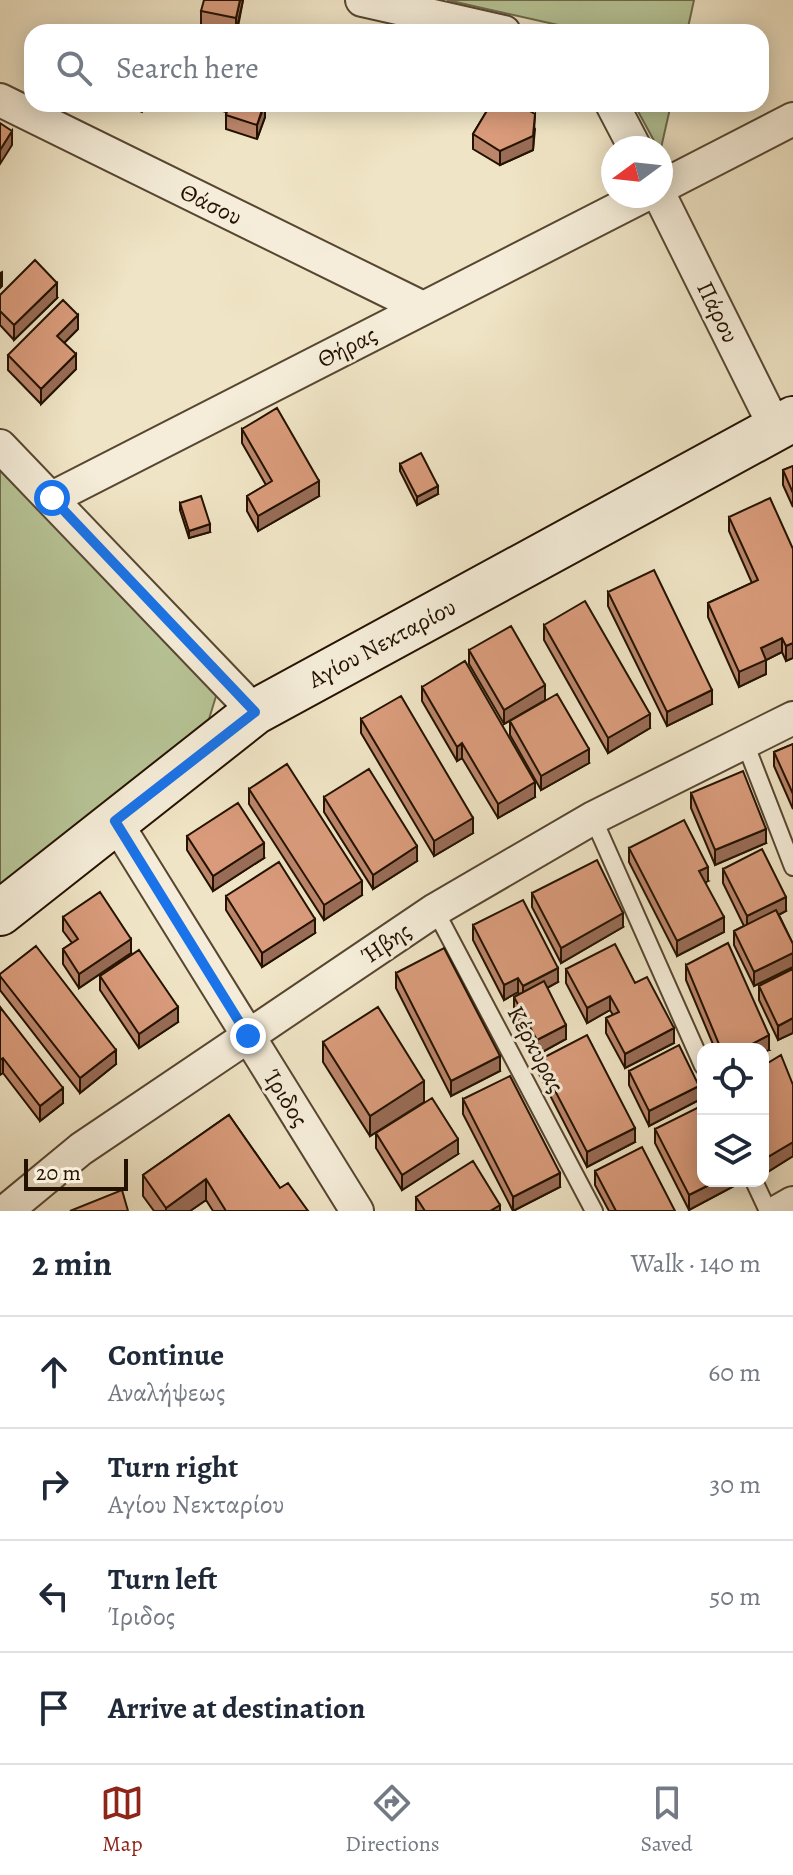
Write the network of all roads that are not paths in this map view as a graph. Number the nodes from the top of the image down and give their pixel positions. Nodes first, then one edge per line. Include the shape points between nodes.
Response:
1 (362, 0) edge
2 (468, 24) edge
3 (0, 100) edge
4 (24, 112) edge
5 (24, 112) edge
6 (616, 112) edge
7 (793, 119) edge
8 (629, 136) edge
9 (673, 181) edge
10 (619, 208) edge
11 (667, 208) edge
12 (423, 308) junction
13 (784, 423) edge
14 (0, 446) edge
15 (52, 498) junction
16 (255, 712) junction
17 (793, 718) edge
18 (745, 743) junction
19 (593, 818) junction
20 (115, 821) junction
21 (793, 867) edge
22 (435, 910) junction
23 (0, 913) edge
24 (248, 1036) junction
25 (697, 1052) edge
26 (757, 1187) edge
27 (793, 1203) edge
28 (6, 1211) edge
29 (357, 1211) edge
30 (594, 1211) edge
31 (768, 1211) edge
32 (779, 1211) edge

1 - 2 street
3 - 5 street, Θάσου
4 - 12 street, Θάσου
6 - 8 street
7 - 9 street
10 - 12 street, Θήρας
11 - 13 street, Πάρου
12 - 15 street, Θήρας
13 - 16 street, Αγίου Νεκταρίου
14 - 15 street
15 - 16 street
16 - 20 street, Αγίου Νεκταρίου
17 - 18 street, Ήβης
18 - 19 street, Ήβης
18 - 21 lane
19 - 22 street, Ήβης
19 - 25 lane
20 - 23 street, Αγίου Νεκταρίου
20 - 24 street, Ίριδος
22 - 24 street, Ήβης
22 - 30 lane, Κέρκυρας
24 - 28 street, Ήβης via 81,1149
24 - 29 street, Ίριδος
26 - 31 lane
27 - 32 street

